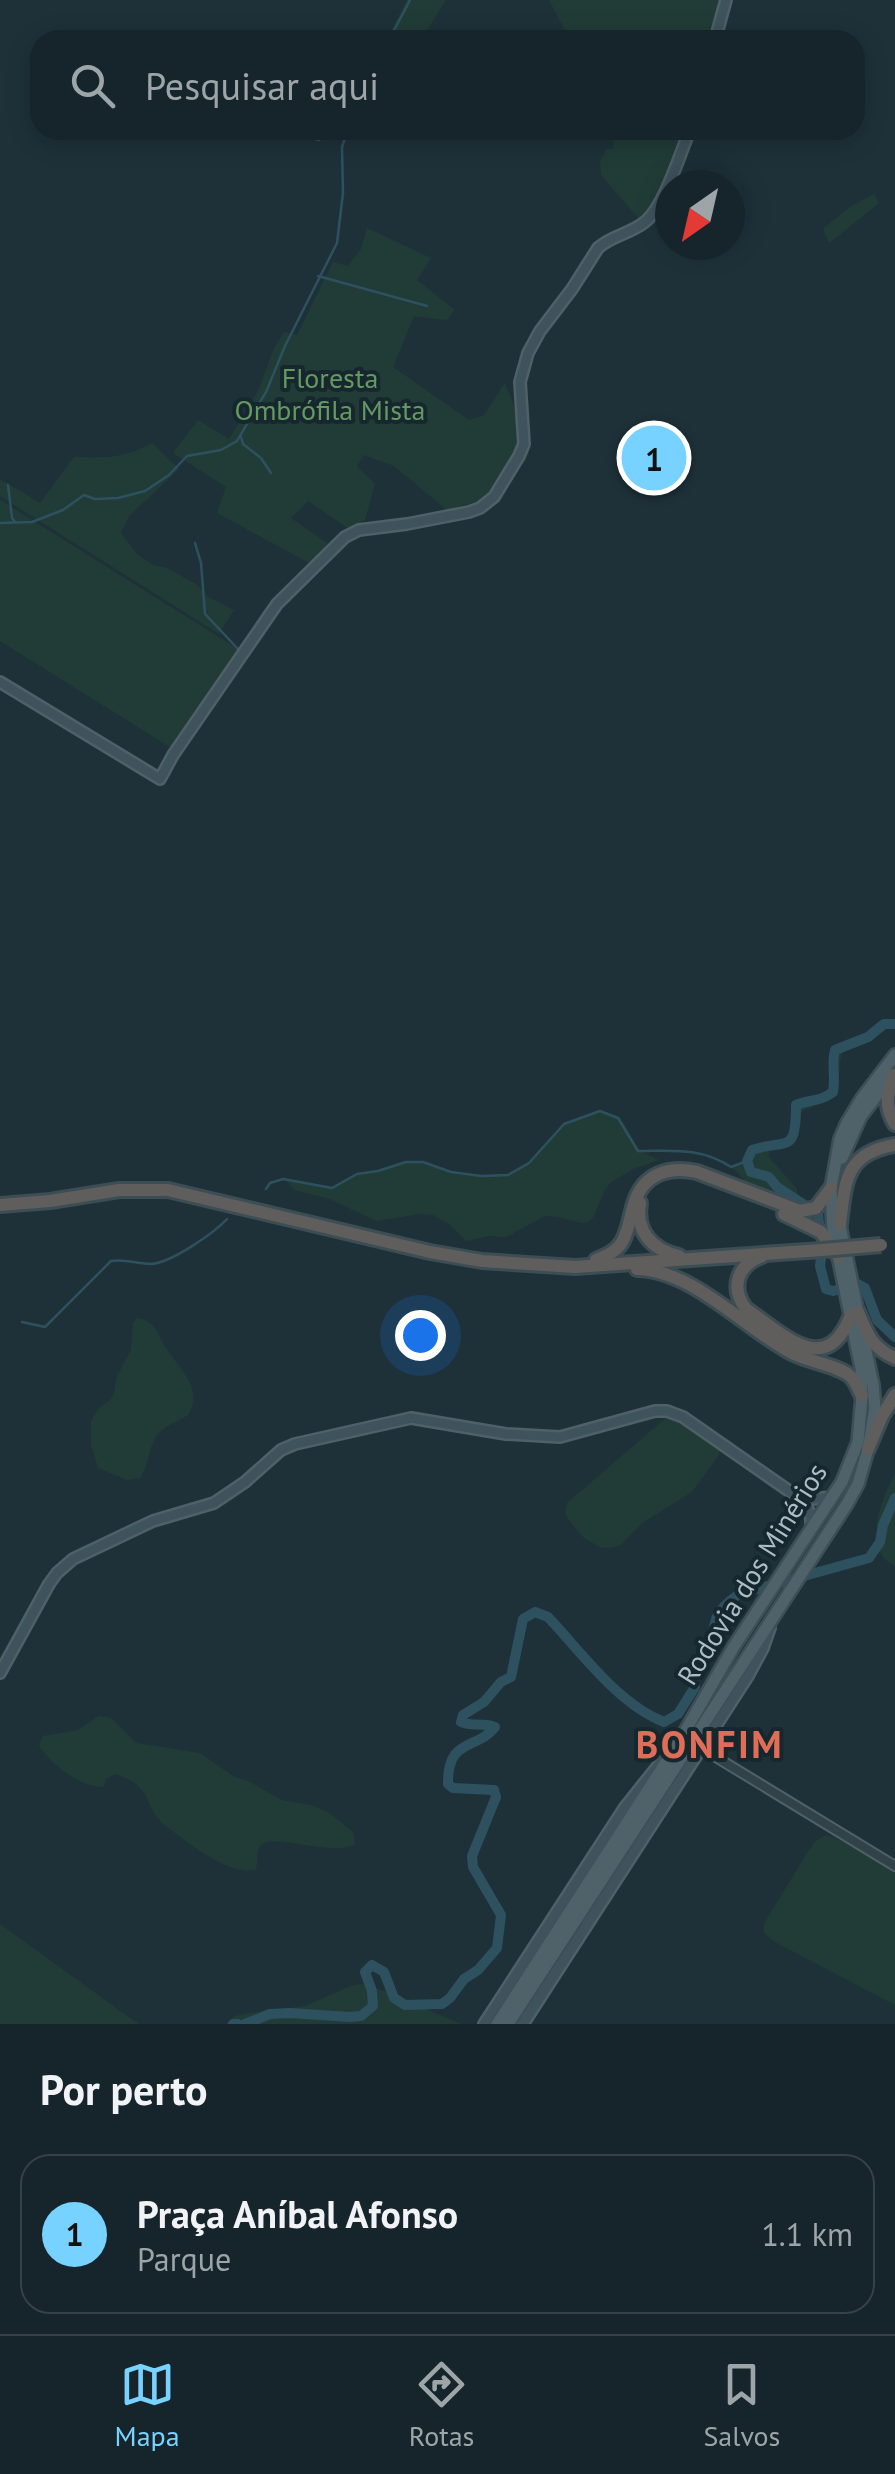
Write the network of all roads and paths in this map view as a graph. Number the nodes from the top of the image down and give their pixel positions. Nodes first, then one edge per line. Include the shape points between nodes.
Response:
1 (726, 0) edge
2 (718, 30) edge
3 (686, 140) edge
4 (0, 682) edge
5 (895, 1055) edge
6 (894, 1074) edge
7 (895, 1124) edge
8 (895, 1145) edge
9 (831, 1188) junction
10 (0, 1205) edge
11 (804, 1217) junction
12 (840, 1224) junction
13 (888, 1244) edge
14 (769, 1254) junction
15 (839, 1257) junction
16 (686, 1258) junction
17 (574, 1266) junction
18 (848, 1279) junction
19 (854, 1310) junction
20 (895, 1358) edge
21 (895, 1395) edge
22 (862, 1396) junction
23 (868, 1449) junction
24 (833, 1497) junction
25 (802, 1500) junction
26 (811, 1529) junction
27 (773, 1618) junction
28 (0, 1673) edge
29 (679, 1742) junction
30 (701, 1748) junction
31 (895, 1866) edge
32 (484, 2024) edge
33 (497, 2024) edge
34 (508, 2024) edge
35 (522, 2024) edge

1 - 2 main road
3 - 4 main road via 656,210 598,248 534,342 520,382 524,444 500,491 468,512 344,538 277,604 160,779
5 - 9 main road, Rodovia dos Minérios via 846,1123
6 - 7 highway via 886,1104
6 - 12 main road, Rodovia dos Minérios via 861,1116 843,1154
8 - 12 highway via 864,1156 852,1169
9 - 11 highway
9 - 15 main road, Rodovia dos Minérios
10 - 17 highway via 168,1190 430,1252
11 - 15 highway
11 - 16 highway via 694,1176 665,1175 645,1192 640,1224 656,1248
11 - 17 highway via 697,1172 665,1170 635,1198 616,1249
12 - 18 main road, Rodovia dos Minérios
13 - 14 highway, bridge
14 - 16 highway
14 - 19 highway via 740,1272 737,1292 746,1309 802,1346 814,1350 836,1342
15 - 18 main road, Rodovia dos Minérios
16 - 17 highway
17 - 22 highway via 648,1269 675,1278 787,1351 843,1371
18 - 19 main road, Rodovia dos Minérios
19 - 20 highway via 876,1348
19 - 22 main road, Rodovia dos Minérios
19 - 23 main road, Rodovia dos Minérios via 873,1385
21 - 23 highway
22 - 24 main road, Rodovia dos Minérios via 858,1442
23 - 27 main road, Rodovia dos Minérios via 858,1484
24 - 25 main road
24 - 26 main road, Rodovia dos Minérios
25 - 26 main road
25 - 28 main road via 667,1411 560,1437 411,1418 309,1439 281,1450 214,1503 154,1521 73,1559 49,1584
26 - 29 main road, Rodovia dos Minérios
27 - 30 main road via 752,1670
27 - 34 main road, Rodovia dos Minérios
29 - 32 main road via 625,1807
29 - 33 main road, Rodovia dos Minérios
30 - 31 street
30 - 35 main road

